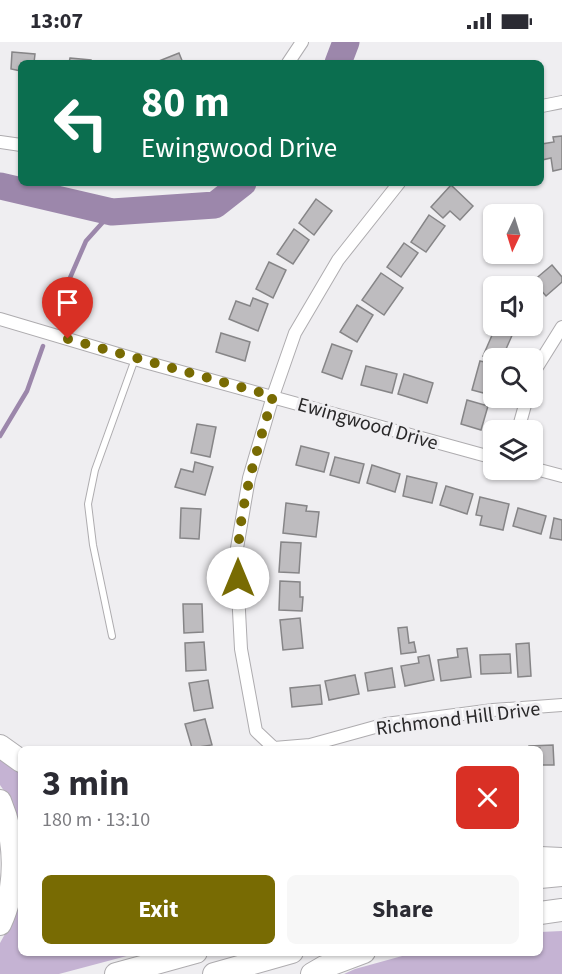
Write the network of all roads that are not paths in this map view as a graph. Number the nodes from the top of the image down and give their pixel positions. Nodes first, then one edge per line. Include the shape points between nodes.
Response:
1 (302, 42) edge
2 (290, 60) edge
3 (562, 102) edge
4 (544, 106) edge
5 (0, 142) edge
6 (18, 145) edge
7 (397, 186) edge
8 (0, 320) edge
9 (562, 327) edge
10 (543, 357) edge
11 (135, 359) junction
12 (273, 396) junction
13 (483, 455) edge
14 (543, 471) edge
15 (562, 476) edge
16 (112, 636) dead end
17 (562, 705) edge
18 (0, 746) edge
19 (272, 746) edge
20 (298, 746) edge
21 (18, 759) edge
22 (0, 801) edge
23 (543, 858) edge
24 (562, 859) edge
25 (562, 875) edge
26 (543, 878) edge
27 (562, 902) edge
28 (543, 904) edge
29 (562, 909) edge
30 (543, 912) edge
31 (0, 924) edge
32 (181, 956) edge
33 (278, 956) edge
34 (353, 956) edge
35 (116, 974) edge
36 (214, 974) edge
37 (312, 974) edge

1 - 2 street
3 - 4 street
5 - 6 street
7 - 12 street via 338,260 295,333
8 - 11 street, Ewingwood Drive
9 - 10 street
11 - 12 street, Ewingwood Drive
11 - 16 lane via 95,470 88,504
12 - 13 street, Ewingwood Drive
12 - 19 street, Richmond Hill Drive via 249,478 237,554 241,649 256,731
14 - 15 street
17 - 20 street, Richmond Hill Drive via 386,724
18 - 21 highway
22 - 31 highway via 8,818 13,865
23 - 24 highway
25 - 26 highway
27 - 28 highway
29 - 30 highway
32 - 35 highway
33 - 36 highway
34 - 37 highway

